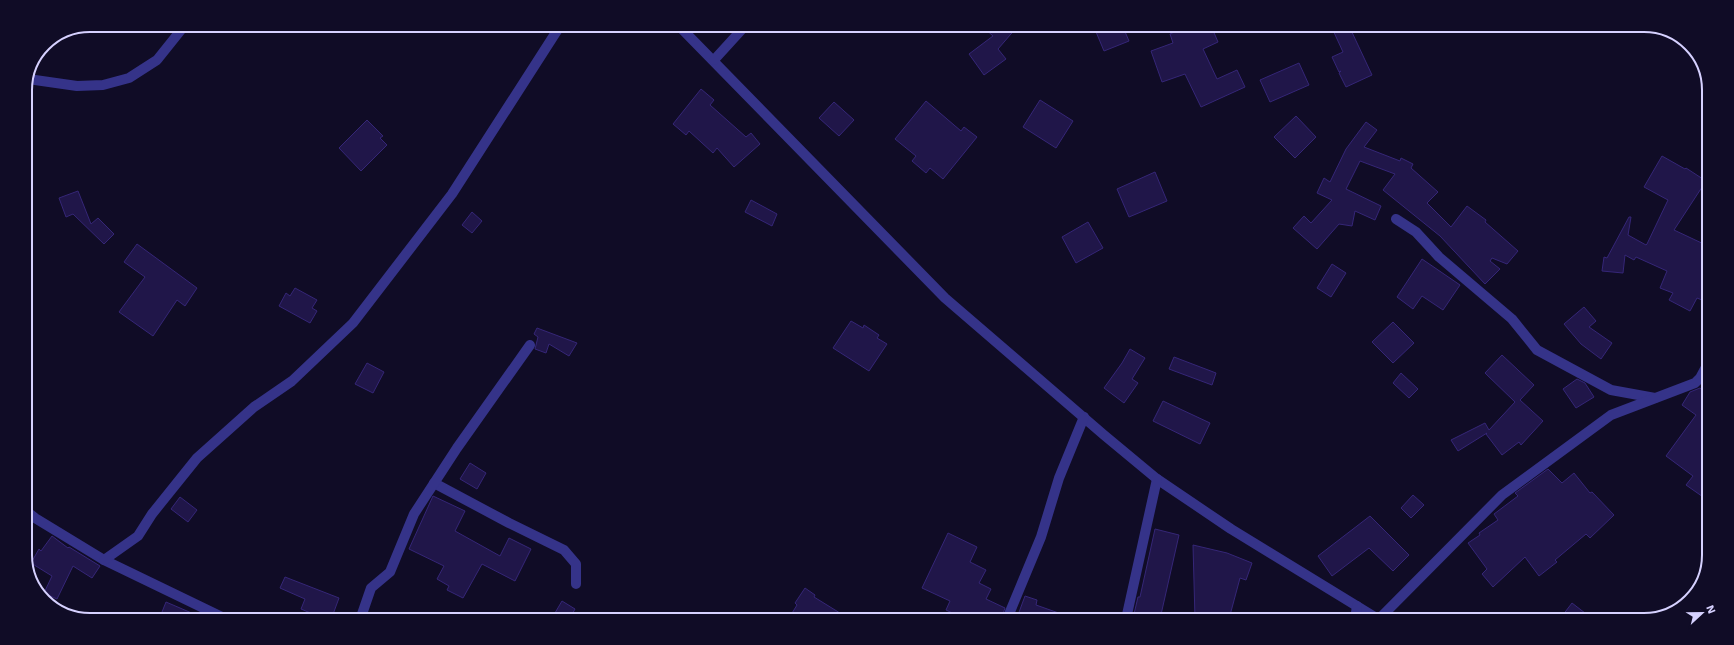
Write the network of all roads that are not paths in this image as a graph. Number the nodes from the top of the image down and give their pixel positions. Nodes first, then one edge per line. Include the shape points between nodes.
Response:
1 (179, 32) edge
2 (556, 32) edge
3 (685, 32) edge
4 (740, 32) edge
5 (714, 60) junction
6 (33, 80) edge
7 (1396, 219) dead end
8 (530, 345) dead end
9 (1702, 374) edge
10 (1655, 398) junction
11 (1084, 417) junction
12 (1157, 480) junction
13 (434, 483) junction
14 (32, 516) edge
15 (104, 560) junction
16 (576, 584) dead end
17 (1357, 606) junction
18 (214, 613) edge
19 (362, 613) edge
20 (1009, 613) edge
21 (1127, 613) edge
22 (1356, 613) edge
23 (1369, 613) edge
24 (1385, 613) edge

1 - 6 street via 157,60 129,78 103,85 77,86
2 - 15 street via 452,194 353,323 292,381 254,407 197,458 152,514 138,536
3 - 5 street
4 - 5 street
5 - 11 street via 945,298
7 - 10 street via 1416,232 1439,257 1512,319 1537,350 1611,390
8 - 13 street
9 - 10 street via 1695,383
10 - 24 street via 1611,415 1502,495
11 - 12 street
11 - 20 street via 1059,478 1041,537
12 - 17 street via 1231,529
12 - 21 street
13 - 16 street via 509,524 564,550 576,564
13 - 19 street via 414,514 390,572 371,588
14 - 15 street
15 - 18 street
17 - 22 street
17 - 23 street

